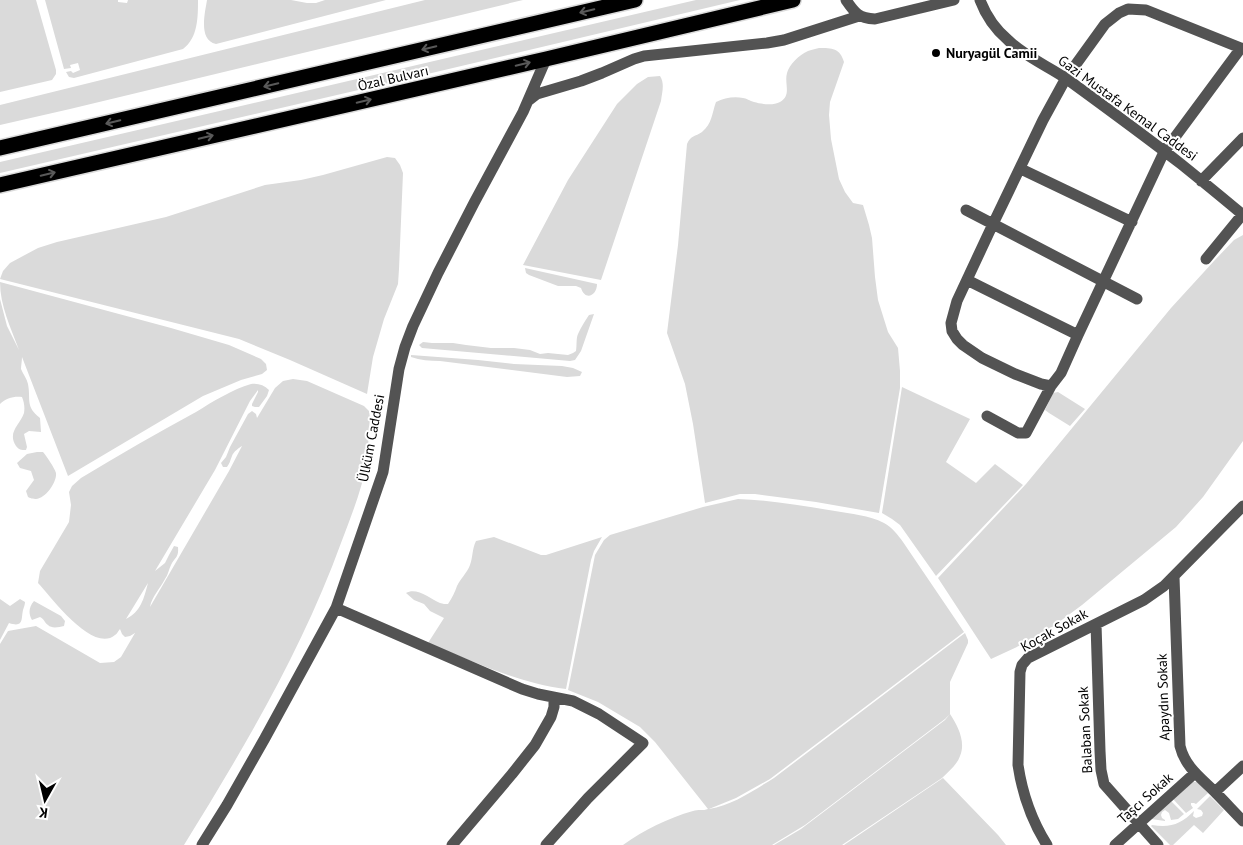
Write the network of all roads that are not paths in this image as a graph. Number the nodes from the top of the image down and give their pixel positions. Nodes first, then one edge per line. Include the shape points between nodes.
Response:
1 (635, 0) edge
2 (793, 0) edge
3 (846, 0) edge
4 (954, 0) edge
5 (980, 0) edge
6 (859, 16) junction
7 (1242, 48) edge
8 (546, 59) junction
9 (1066, 78) junction
10 (528, 101) junction
11 (1243, 138) edge
12 (0, 148) edge
13 (1164, 152) junction
14 (1021, 169) junction
15 (1201, 181) junction
16 (0, 185) edge
17 (966, 210) dead end
18 (1243, 215) edge
19 (1132, 222) junction
20 (993, 224) junction
21 (1206, 259) dead end
22 (967, 280) junction
23 (1103, 281) junction
24 (1137, 299) dead end
25 (1078, 335) junction
26 (1050, 386) junction
27 (988, 416) dead end
28 (1243, 506) edge
29 (1174, 577) junction
30 (336, 608) junction
31 (1096, 624) junction
32 (554, 697) junction
33 (1243, 766) edge
34 (1195, 773) junction
35 (1215, 792) junction
36 (1243, 821) edge
37 (1139, 824) junction
38 (202, 845) edge
39 (452, 845) edge
40 (546, 845) edge
41 (1047, 845) edge
42 (1115, 845) edge
43 (1158, 845) edge

1 -> 12 highway, Özal Bulvarı
2 - 8 highway, Özal Bulvarı
3 - 6 street
4 - 6 street via 875,19
5 - 9 street, Gazi Mustafa Kemal Caddesi via 985,13 1008,41
6 - 10 street via 784,40 634,58 581,81 537,94
7 - 9 street via 1146,10 1128,9 1105,24
7 - 13 street
8 - 10 street, Ülküm Caddesi
16 -> 8 highway, Özal Bulvarı
9 - 13 street, Gazi Mustafa Kemal Caddesi
9 - 14 street
10 - 30 street, Ülküm Caddesi via 446,255 410,333 400,369 382,472
11 - 15 street
13 - 15 street, Gazi Mustafa Kemal Caddesi
13 - 19 street
14 - 19 street
14 - 20 street
15 - 18 street, Gazi Mustafa Kemal Caddesi
17 - 20 street
18 - 21 street
19 - 23 street
20 - 22 street
20 - 23 street
22 - 25 street
22 - 26 street via 951,323 957,339 982,358
23 - 24 street
23 - 25 street
25 - 26 street via 1061,373
26 - 27 street via 1026,433 1018,433
28 - 29 street, Koçak Sokak
29 - 31 street, Koçak Sokak via 1144,600
29 - 34 street, Apaydın Sokak via 1180,746 1186,762
30 - 32 street via 522,689
30 - 38 street, Ülküm Caddesi
31 - 37 street, Balaban Sokak via 1102,777 1104,784
31 - 41 street, Koçak Sokak via 1028,658 1020,672 1018,764 1027,801
32 - 39 street via 551,717 534,745
32 - 40 street via 584,706 643,743
33 - 35 street
34 - 35 street, Apaydın Sokak
34 - 37 street, Taşcı Sokak
35 - 36 street, Apaydın Sokak
37 - 42 street, Taşcı Sokak
37 - 43 street, Balaban Sokak

